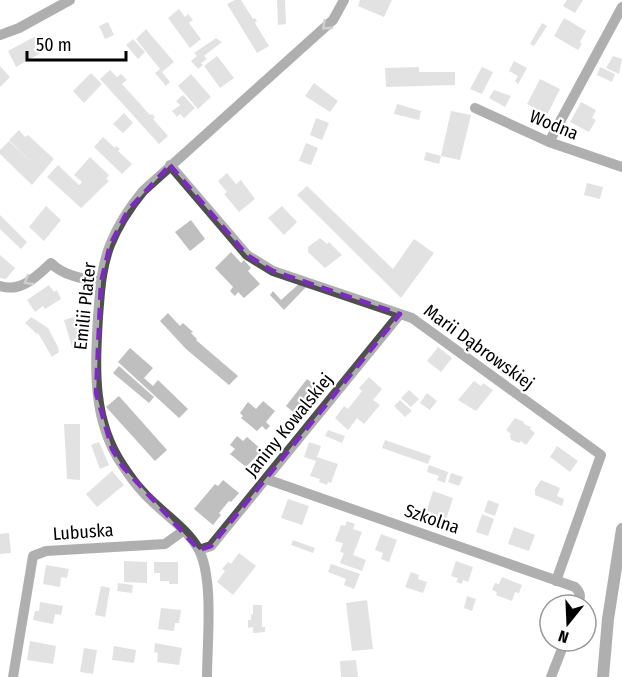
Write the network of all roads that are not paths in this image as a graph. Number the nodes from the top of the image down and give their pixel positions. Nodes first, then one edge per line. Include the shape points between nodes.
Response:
1 (70, 0) edge
2 (344, 0) edge
3 (622, 7) edge
4 (0, 35) edge
5 (475, 108) dead end
6 (549, 142) junction
7 (170, 165) junction
8 (622, 167) edge
9 (101, 282) junction
10 (0, 286) edge
11 (400, 314) junction
12 (266, 479) junction
13 (622, 529) edge
14 (183, 531) junction
15 (199, 550) junction
16 (556, 581) junction
17 (579, 593) edge
18 (560, 653) edge
19 (13, 677) edge
20 (207, 677) edge
21 (551, 677) edge
22 (603, 677) edge

1 - 4 street
2 -> 7 street, Emilii Plater via 333,20
3 - 6 street
5 - 6 street, Wodna
6 - 8 street, Wodna
7 - 9 street, Emilii Plater via 128,210 110,245
7 - 11 street, Marii Dąbrowskiej via 247,255 273,271
9 -> 10 street via 66,273 51,263 25,285
9 - 14 street, Emilii Plater via 95,368 105,430 112,449 142,491
11 - 12 street, Janiny Kowalskiej
11 - 16 street, Marii Dąbrowskiej via 412,318 601,455
12 - 15 street, Janiny Kowalskiej via 212,546
12 - 16 street, Szkolna
13 - 22 street
14 - 15 street, Emilii Plater
14 - 19 street, Lubuska via 165,544 46,551 33,556
15 - 20 street, Emilii Plater via 207,583
16 - 17 street, Szkolna via 575,587
18 - 21 street

